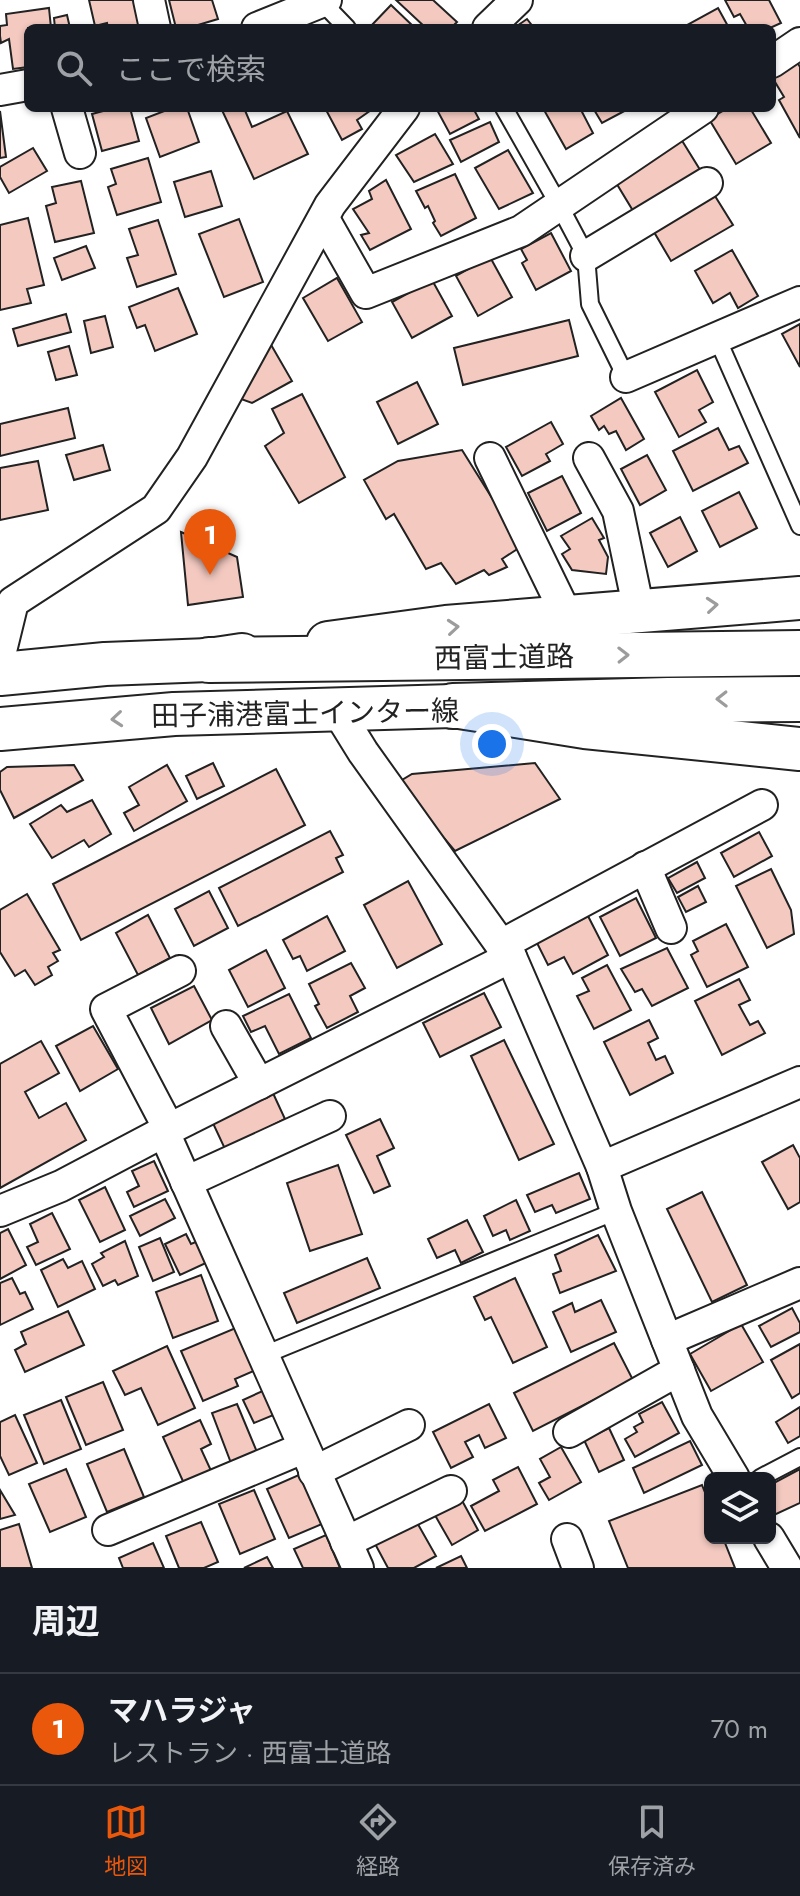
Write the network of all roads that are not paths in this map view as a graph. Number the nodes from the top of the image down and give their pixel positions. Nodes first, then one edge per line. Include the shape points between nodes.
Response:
1 (149, 0) edge
2 (517, 0) edge
3 (324, 1) edge
4 (154, 24) edge
5 (267, 24) edge
6 (344, 24) edge
7 (492, 24) edge
8 (800, 43) edge
9 (776, 59) edge
10 (24, 86) edge
11 (0, 90) edge
12 (68, 112) edge
13 (401, 112) edge
14 (506, 112) edge
15 (697, 112) edge
16 (80, 153) dead end
17 (707, 183) dead end
18 (559, 205) junction
19 (324, 219) junction
20 (586, 256) junction
21 (800, 302) edge
22 (717, 338) junction
23 (626, 377) joint
24 (490, 458) dead end
25 (589, 458) dead end
26 (800, 526) edge
27 (800, 598) edge
28 (639, 611) junction
29 (568, 618) junction
30 (800, 653) edge
31 (0, 655) edge
32 (209, 660) junction
33 (0, 674) edge
34 (800, 699) edge
35 (453, 706) junction
36 (337, 710) junction
37 (0, 729) edge
38 (800, 749) edge
39 (762, 805) dead end
40 (645, 867) junction
41 (671, 928) dead end
42 (506, 951) junction
43 (180, 971) dead end
44 (226, 1026) dead end
45 (800, 1082) edge
46 (259, 1084) junction
47 (330, 1116) dead end
48 (166, 1130) junction
49 (602, 1167) junction
50 (186, 1182) junction
51 (0, 1211) edge
52 (616, 1211) junction
53 (800, 1283) edge
54 (667, 1340) junction
55 (264, 1355) junction
56 (679, 1370) junction
57 (409, 1425) dead end
58 (569, 1432) dead end
59 (800, 1457) edge
60 (309, 1460) junction
61 (730, 1472) edge
62 (771, 1472) edge
63 (451, 1491) dead end
64 (108, 1530) dead end
65 (567, 1539) dead end
66 (773, 1544) edge
67 (352, 1555) edge
68 (578, 1568) edge
69 (787, 1568) edge

1 - 4 street
2 - 7 street
3 - 5 street
3 - 6 lane
8 - 9 street
10 - 11 street
12 - 16 street
13 - 19 street
14 - 18 lane
15 - 18 street
17 - 20 street
18 - 19 street via 521,231 366,293
18 - 20 lane
19 - 31 street via 192,457 156,509 13,602
20 - 23 lane via 590,304
21 - 22 street
22 - 23 street
22 - 26 lane
24 - 29 street
25 - 28 street via 618,511
28 -> 27 main road, 田子浦港富士インター線
28 - 29 main road, 田子浦港富士インター線
32 -> 29 main road, 田子浦港富士インター線 via 446,627
32 -> 30 highway, 西富士道路
32 - 33 main road, 田子浦港富士インター線
34 -> 35 highway, 西富士道路
35 - 36 main road, 田子浦港富士インター線
35 - 38 main road, 田子浦港富士インター線 via 585,727
36 -> 37 main road, 田子浦港富士インター線 via 174,714
36 - 42 street
39 - 40 street
40 - 41 street
40 - 42 street
42 - 46 street
42 - 49 street
43 - 48 street via 106,1009
44 - 46 street
45 - 49 street
46 - 48 street
47 - 50 street
48 - 50 street
48 - 51 street via 61,1186
49 - 52 street
50 - 55 street
52 - 54 street
52 - 55 lane
53 - 54 street
54 - 56 street
55 - 60 street
56 - 58 street
56 - 61 street via 697,1416
57 - 60 street
59 - 62 lane
60 - 64 street
60 - 67 street
63 - 67 street
65 - 68 street
66 - 69 street

